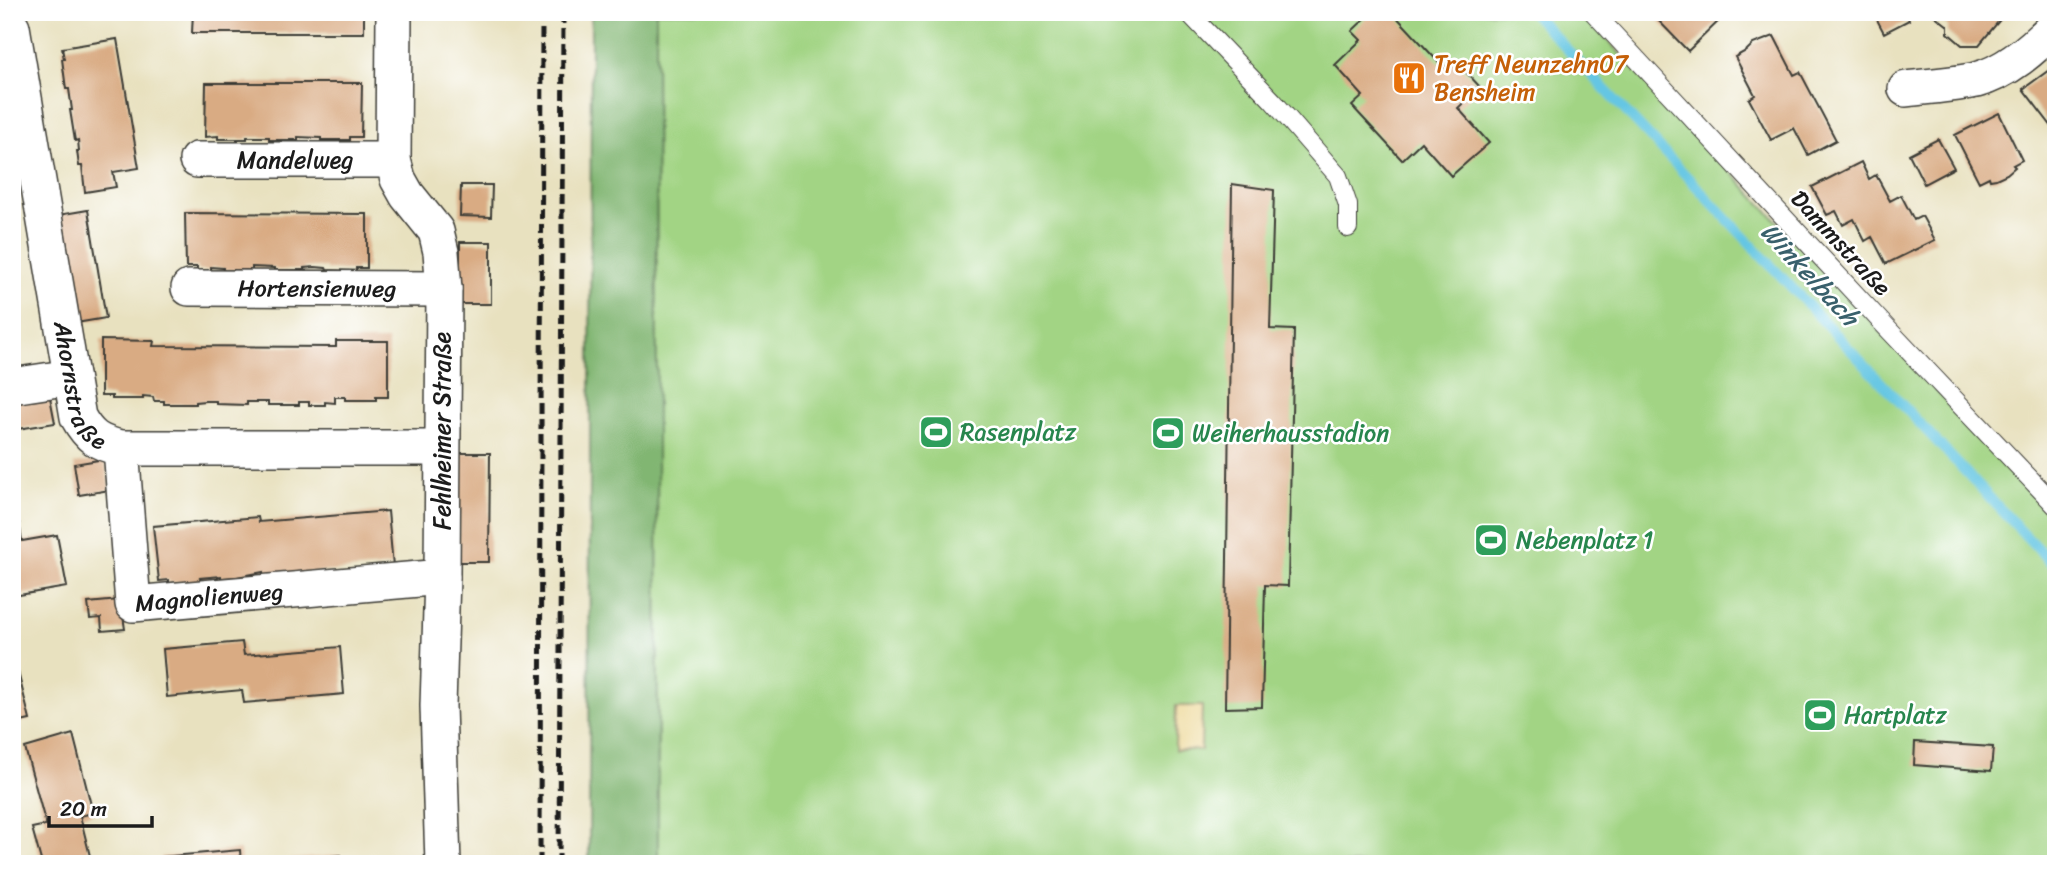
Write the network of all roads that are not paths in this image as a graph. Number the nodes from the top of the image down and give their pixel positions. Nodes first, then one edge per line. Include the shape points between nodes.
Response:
1 (394, 12) edge
2 (1188, 12) edge
3 (1593, 12) edge
4 (2056, 25) edge
5 (12, 27) edge
6 (1906, 89) dead end
7 (197, 160) dead end
8 (393, 160) junction
9 (1348, 228) dead end
10 (189, 288) dead end
11 (444, 289) junction
12 (71, 377) junction
13 (12, 386) edge
14 (121, 448) junction
15 (442, 448) junction
16 (2056, 506) edge
17 (442, 577) junction
18 (443, 864) edge

1 - 8 street, Fehlheimer Straße
2 - 9 lane via 1338,176 1348,205
3 - 16 lane, Dammstraße
4 - 6 street via 2032,49 1977,79
5 - 12 street, Ahornstraße
7 - 8 street, Mandelweg
8 - 11 street, Fehlheimer Straße via 407,195 436,231
10 - 11 street, Hortensienweg
11 - 15 street, Fehlheimer Straße
12 - 13 street
12 - 14 street, Ahornstraße via 78,417 87,433
14 - 15 street, Ahornstraße
14 - 17 street, Magnolienweg via 133,604
15 - 17 street, Fehlheimer Straße
17 - 18 street, Fehlheimer Straße via 438,706

